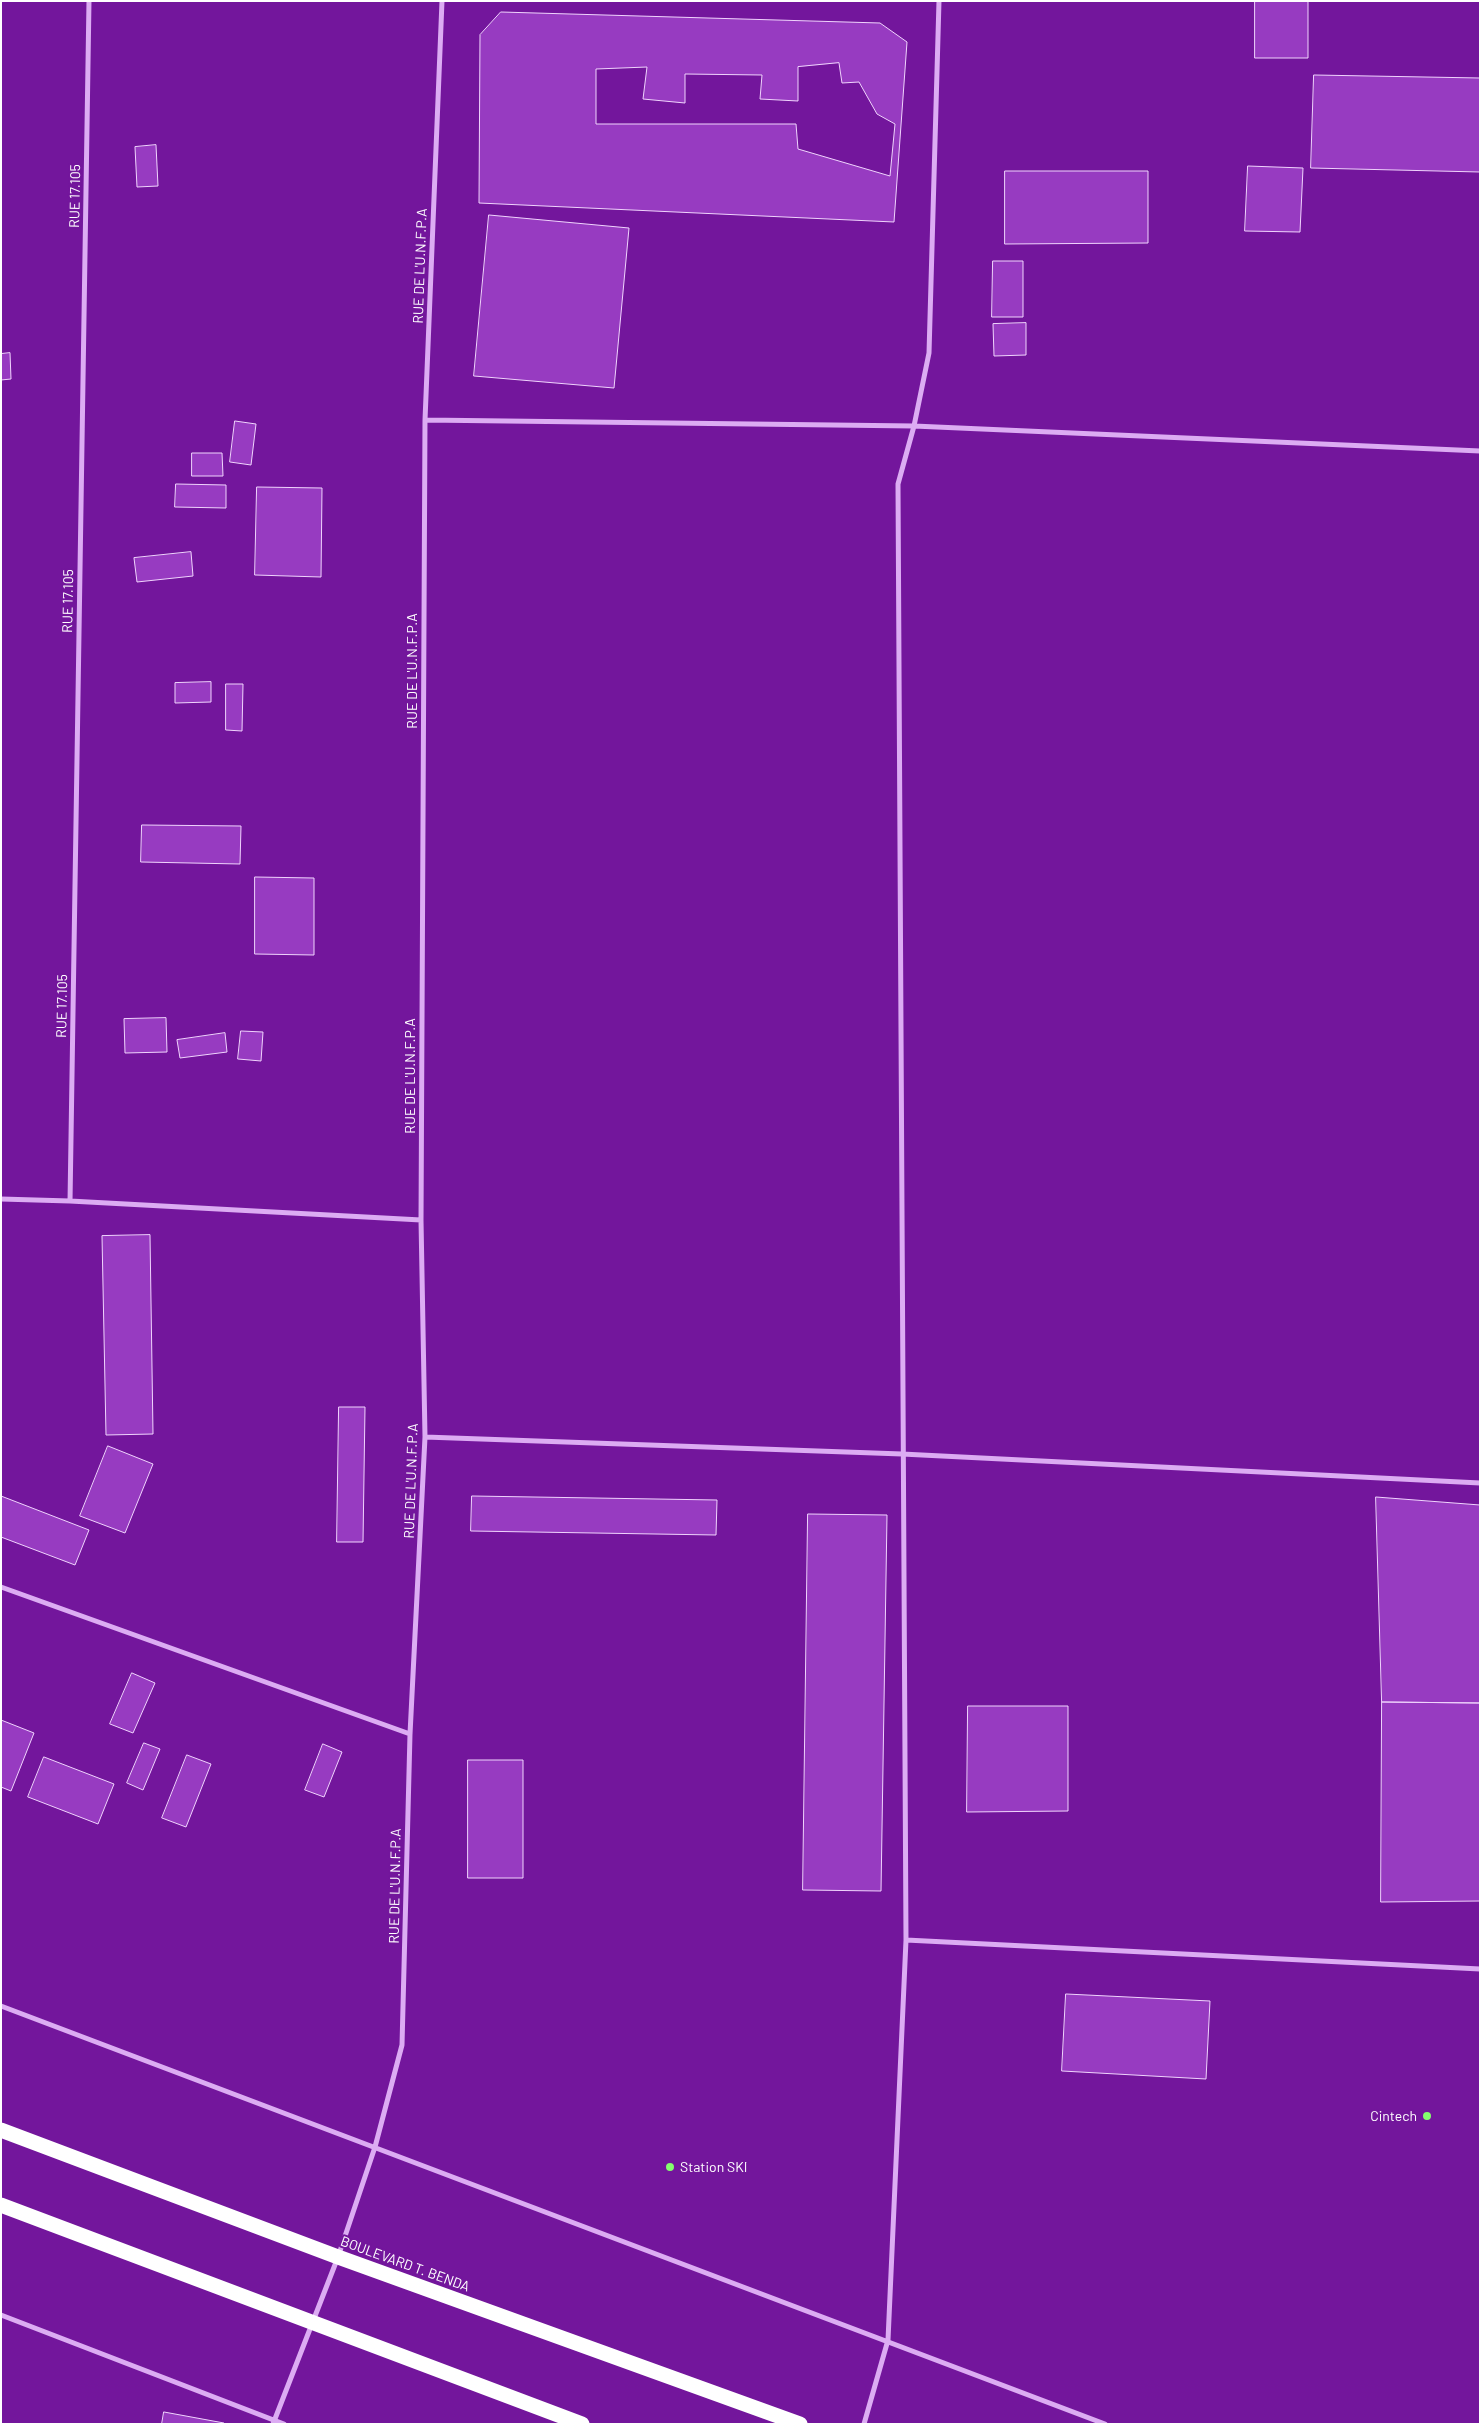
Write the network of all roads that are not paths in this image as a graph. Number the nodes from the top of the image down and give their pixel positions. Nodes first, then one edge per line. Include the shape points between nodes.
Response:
1 (89, 1) edge
2 (442, 1) edge
3 (939, 1) edge
4 (425, 420) junction
5 (914, 426) junction
6 (1480, 451) edge
7 (1, 1199) edge
8 (70, 1201) junction
9 (421, 1220) junction
10 (425, 1437) junction
11 (902, 1454) junction
12 (1480, 1483) edge
13 (1, 1588) edge
14 (410, 1734) junction
15 (906, 1940) junction
16 (1480, 1969) edge
17 (1, 2006) edge
18 (1, 2130) edge
19 (375, 2148) junction
20 (1, 2205) edge
21 (338, 2257) junction
22 (1, 2314) edge
23 (314, 2323) junction
24 (888, 2340) junction
25 (273, 2422) edge
26 (284, 2424) edge
27 (582, 2424) edge
28 (800, 2424) edge
29 (864, 2424) edge
30 (1105, 2424) edge

1 - 8 street, RUE 17.105
2 - 4 street, RUE DE L'U.N.F.P.A
3 - 5 street via 929,353
4 - 5 street
4 - 9 street, RUE DE L'U.N.F.P.A
5 - 6 street
5 - 11 street via 898,484
7 - 8 street
8 - 9 street
9 - 10 street, RUE DE L'U.N.F.P.A
10 - 11 street
10 - 14 street, RUE DE L'U.N.F.P.A
11 - 12 street
11 - 15 street
13 - 14 street
14 - 19 street, RUE DE L'U.N.F.P.A via 402,2046
15 - 16 street
15 - 24 street
17 - 19 street
18 - 21 highway, BOULEVARD T. BENDA
19 - 21 street, RUE DE L'U.N.F.P.A
19 - 24 street
20 - 23 highway
21 - 23 street, RUE DE L'U.N.F.P.A
21 - 28 highway, BOULEVARD T. BENDA
22 - 25 street
23 - 25 street, RUE DE L'U.N.F.P.A
23 - 27 highway
24 - 29 street
24 - 30 street
25 - 26 street

